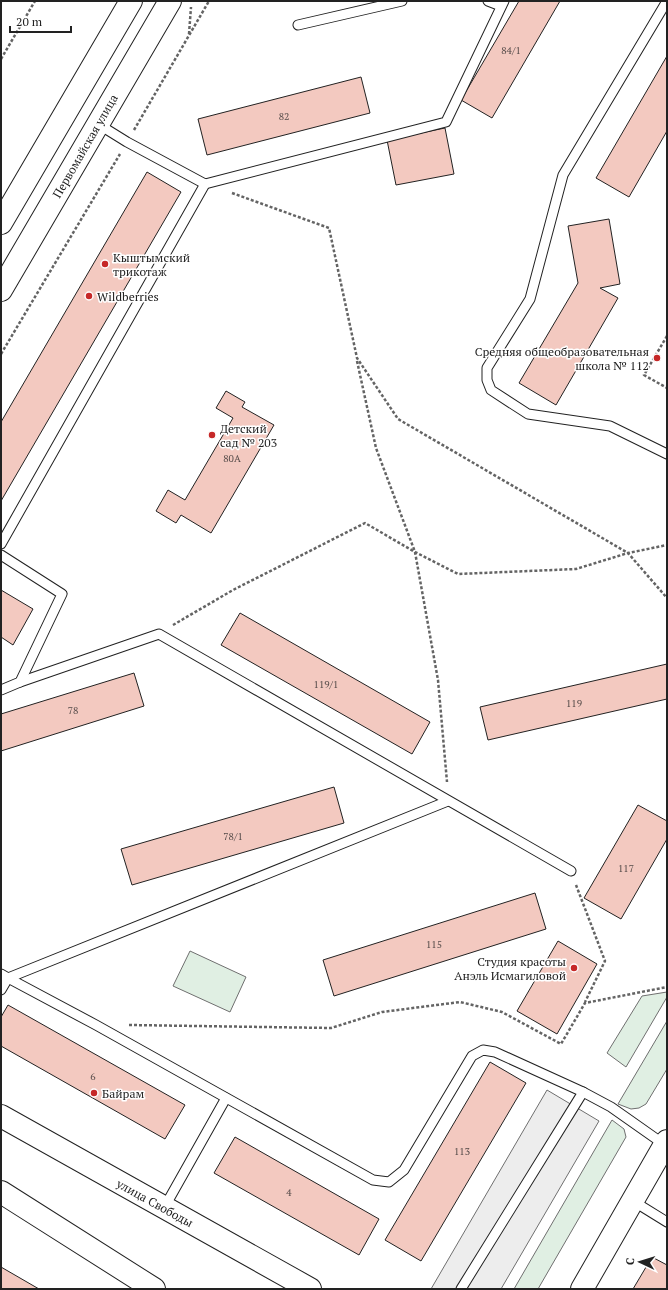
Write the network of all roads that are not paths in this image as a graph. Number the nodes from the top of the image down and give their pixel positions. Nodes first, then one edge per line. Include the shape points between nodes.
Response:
1 (131, 1) edge
2 (170, 1) edge
3 (402, 1) edge
4 (488, 1) edge
5 (667, 1) edge
6 (502, 3) edge
7 (298, 25) dead end
8 (98, 124) junction
9 (205, 184) junction
10 (1, 223) edge
11 (1, 290) edge
12 (667, 454) edge
13 (1, 544) edge
14 (1, 555) edge
15 (20, 682) junction
16 (1, 690) edge
17 (448, 801) junction
18 (571, 871) road end
19 (5, 976) edge
20 (1, 990) edge
21 (583, 1092) junction
22 (226, 1098) junction
23 (1, 1116) edge
24 (666, 1143) edge
25 (1, 1192) edge
26 (633, 1201) junction
27 (164, 1208) junction
28 (667, 1222) edge
29 (154, 1289) edge
30 (310, 1289) edge
31 (462, 1289) edge
32 (582, 1289) edge

1 - 10 main road
2 - 8 main road, Первомайская улица
3 - 7 lane
4 - 6 lane
5 - 12 lane via 563,175 530,299 487,368 487,380 491,390 528,414 610,426
6 - 9 lane via 446,122
8 - 9 lane
8 - 11 main road, Первомайская улица
9 - 13 lane
14 - 15 lane via 62,594
15 - 16 lane
15 - 17 lane via 159,634
17 - 18 lane
17 - 19 lane
19 - 20 lane
19 - 22 lane
21 - 22 lane via 495,1052 483,1050 472,1056 404,1170 389,1182 373,1180
21 - 24 lane via 611,1106
21 - 31 lane
22 - 27 lane
23 - 27 main road, улица Свободы
24 - 26 main road
25 - 29 main road
26 - 28 lane
26 - 32 main road
27 - 30 main road, улица Свободы

